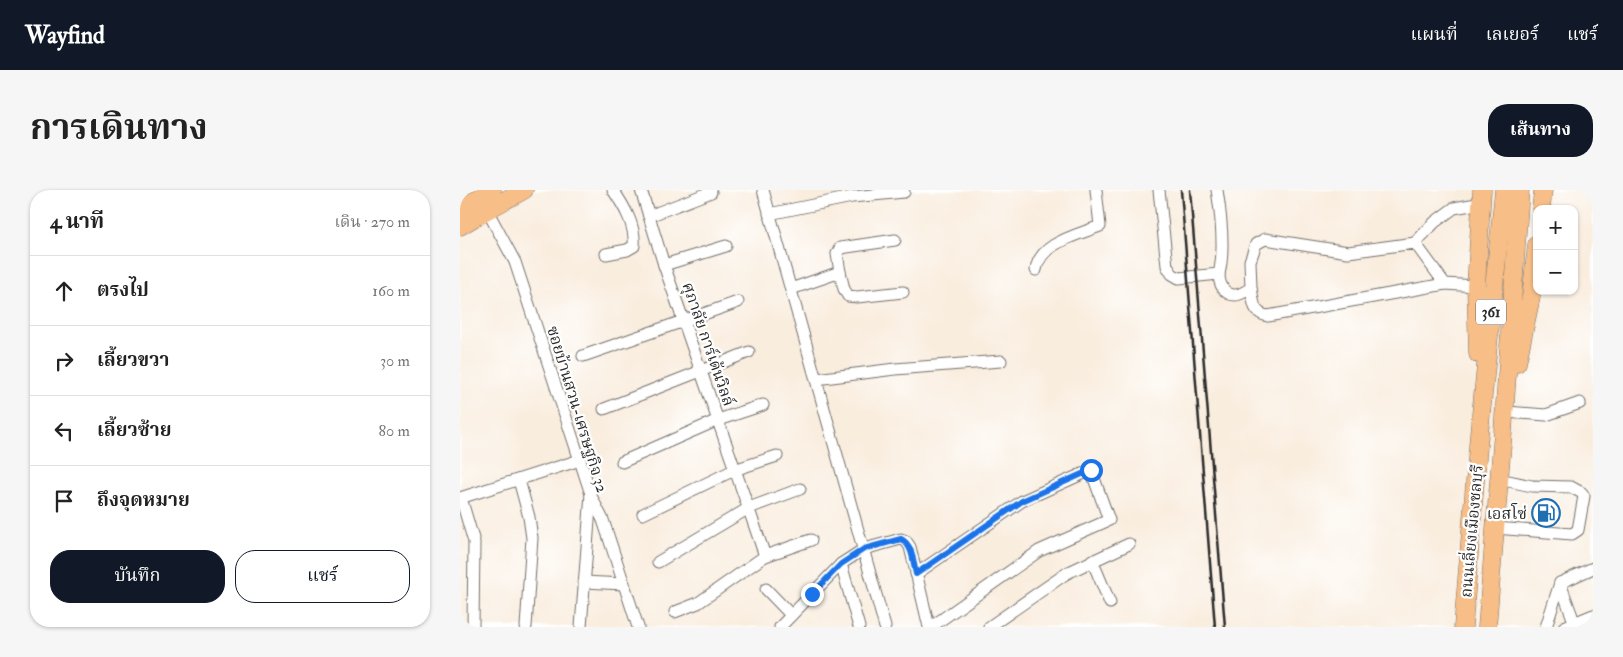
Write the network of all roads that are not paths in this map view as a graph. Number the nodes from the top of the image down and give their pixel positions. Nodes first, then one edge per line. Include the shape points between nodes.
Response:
1 (492, 190) edge
2 (524, 190) edge
3 (613, 190) edge
4 (641, 190) edge
5 (763, 190) edge
6 (1096, 190) edge
7 (1159, 190) edge
8 (1217, 190) edge
9 (1504, 190) edge
10 (1520, 190) edge
11 (1543, 190) edge
12 (711, 192) dead end
13 (904, 192) dead end
14 (1482, 197) edge
15 (1541, 205) edge
16 (460, 209) edge
17 (487, 210) junction
18 (769, 214) junction
19 (649, 216) junction
20 (460, 226) edge
21 (895, 240) dead end
22 (1414, 243) junction
23 (726, 246) dead end
24 (1536, 250) edge
25 (606, 254) dead end
26 (664, 265) junction
27 (1036, 270) dead end
28 (840, 272) junction
29 (1219, 274) junction
30 (1445, 284) junction
31 (1476, 286) junction
32 (1251, 288) junction
33 (790, 289) junction
34 (903, 292) dead end
35 (738, 302) dead end
36 (683, 320) junction
37 (748, 352) dead end
38 (583, 356) dead end
39 (1001, 361) dead end
40 (701, 371) junction
41 (816, 379) junction
42 (1580, 403) dead end
43 (763, 405) dead end
44 (604, 409) dead end
45 (1507, 412) junction
46 (718, 420) junction
47 (1503, 432) junction
48 (1479, 434) junction
49 (777, 456) dead end
50 (580, 460) junction
51 (622, 462) dead end
52 (734, 470) junction
53 (1499, 479) junction
54 (519, 480) junction
55 (800, 489) dead end
56 (591, 494) junction
57 (460, 498) edge
58 (749, 508) junction
59 (643, 514) dead end
60 (1495, 528) junction
61 (811, 540) dead end
62 (1129, 544) dead end
63 (864, 549) junction
64 (765, 556) junction
65 (1092, 560) junction
66 (658, 562) dead end
67 (841, 564) junction
68 (1593, 568) edge
69 (916, 574) junction
70 (584, 582) junction
71 (1560, 583) junction
72 (624, 584) junction
73 (766, 589) dead end
74 (1110, 603) dead end
75 (675, 612) dead end
76 (792, 615) junction
77 (1593, 615) edge
78 (857, 626) edge
79 (1572, 626) edge
80 (473, 627) edge
81 (526, 627) edge
82 (581, 627) edge
83 (638, 627) edge
84 (780, 627) edge
85 (886, 627) edge
86 (930, 627) edge
87 (989, 627) edge
88 (1463, 627) edge
89 (1487, 627) edge
90 (1546, 627) edge

1 - 16 highway
2 - 17 highway
3 - 25 street via 622,203 635,239 634,246 627,250
4 - 19 street, ศุภาลัย การ์เด้นวิลล์
5 - 18 street
6 - 27 street via 1100,226 1062,240 1046,250
7 - 29 street via 1167,266 1172,274 1179,278
8 - 29 street via 1221,238
9 - 48 highway, ถนนเลี่ยงเมืองชลบุรี / 361
10 - 47 highway, ถนนเลี่ยงเมืองชลบุรี / 361
11 - 15 highway
12 - 19 street
13 - 18 street via 852,197
14 - 22 street via 1454,208
14 - 31 highway, ถนนเลี่ยงเมืองชลบุรี / 361
17 - 20 highway
17 - 50 street, ซอยบ้านสวน-เศรษฐกิจ 32 via 515,262
18 - 33 street
19 - 26 street, ศุภาลัย การ์เด้นวิลล์
21 - 28 street via 840,248 837,254
22 - 30 street
22 - 32 street via 1348,252 1265,239 1256,244 1250,261
23 - 26 street
24 - 45 highway, ถนนเลี่ยงเมืองชลบุรี / 361 via 1531,297
26 - 36 street, ศุภาลัย การ์เด้นวิลล์
28 - 33 street
28 - 34 street via 848,296
29 - 32 street via 1223,289 1228,294 1237,295
30 - 31 street
30 - 32 street via 1268,316 1256,310
31 - 48 highway, ถนนเลี่ยงเมืองชลบุรี / 361
33 - 41 street
35 - 36 street
36 - 38 street
36 - 40 street, ศุภาลัย การ์เด้นวิลล์
37 - 40 street
39 - 41 street
40 - 44 street
40 - 46 street, ศุภาลัย การ์เด้นวิลล์
41 - 63 street
42 - 45 street via 1546,415
43 - 46 street
45 - 47 highway, ถนนเลี่ยงเมืองชลบุรี / 361
46 - 51 street
46 - 52 street, ศุภาลัย การ์เด้นวิลล์
47 - 53 highway, ถนนเลี่ยงเมืองชลบุรี / 361
48 - 88 highway, ถนนเลี่ยงเมืองชลบุรี / 361
49 - 52 street
50 - 54 street
50 - 56 street, ซอยบ้านสวน-เศรษฐกิจ 32
52 - 58 street, ศุภาลัย การ์เด้นวิลล์
52 - 59 street
53 - 60 highway, ถนนเลี่ยงเมืองชลบุรี / 361
53 - 60 street via 1532,486 1571,486 1584,496 1578,530 1572,534
54 - 57 street
54 - 81 street via 532,538
55 - 58 street
56 - 70 street, ซอยบ้านสวน-เศรษฐกิจ 32
56 - 72 street
57 - 80 street via 474,542
58 - 64 street, ศุภาลัย การ์เด้นวิลล์
58 - 66 street
60 - 89 highway, ถนนเลี่ยงเมืองชลบุรี / 361
61 - 64 street
62 - 65 street
63 - 67 street
63 - 69 street via 901,539 906,541
63 - 85 street
64 - 75 street via 704,599
65 - 74 street
65 - 87 street via 1067,573
67 - 76 street
67 - 78 street
68 - 71 street
69 - 86 street
69 - 86 street via 1022,501 1091,470 1110,520 1039,551
70 - 72 street
70 - 82 street, ซอยบ้านสวน-เศรษฐกิจ 32
71 - 79 street
71 - 90 street
72 - 83 street
73 - 76 street
76 - 84 street
77 - 79 street

